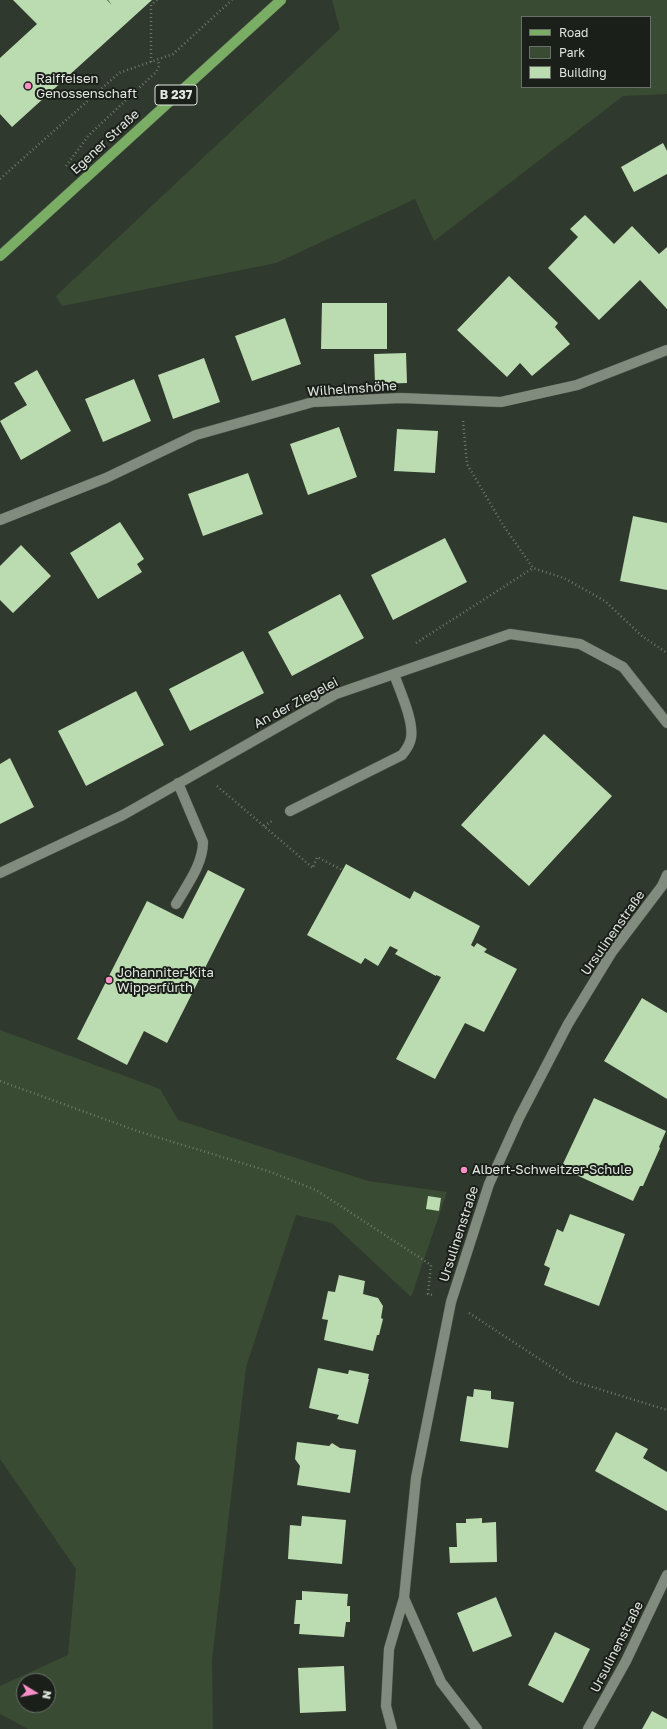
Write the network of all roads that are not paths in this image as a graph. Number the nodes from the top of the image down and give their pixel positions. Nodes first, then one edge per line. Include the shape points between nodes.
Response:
1 (280, 0) edge
2 (0, 256) edge
3 (667, 350) edge
4 (0, 520) edge
5 (394, 674) junction
6 (667, 723) edge
7 (178, 783) junction
8 (290, 811) dead end
9 (0, 873) edge
10 (667, 875) edge
11 (176, 904) dead end
12 (667, 1575) edge
13 (404, 1598) junction
14 (392, 1729) edge
15 (477, 1729) edge
16 (588, 1729) edge

1 - 2 main road, Egener Straße / B 237
3 - 4 street, Wilhelmshöhe via 577,385 501,402 401,398 313,402 196,435 106,478
5 - 6 street, An der Ziegelei via 510,634 580,644 623,667
5 - 7 street, An der Ziegelei via 336,694
5 - 8 street via 412,726 408,748 402,755
7 - 9 street, An der Ziegelei via 123,815
7 - 11 street via 203,842 203,851 200,862
10 - 13 street, Ursulinenstraße via 662,886 612,952 568,1024 519,1118 489,1184 452,1302 416,1478
12 - 16 street, Ursulinenstraße via 626,1661
13 - 14 street, Ursulinenstraße via 389,1649 386,1706
13 - 15 street, Ursulinenstraße via 441,1682

